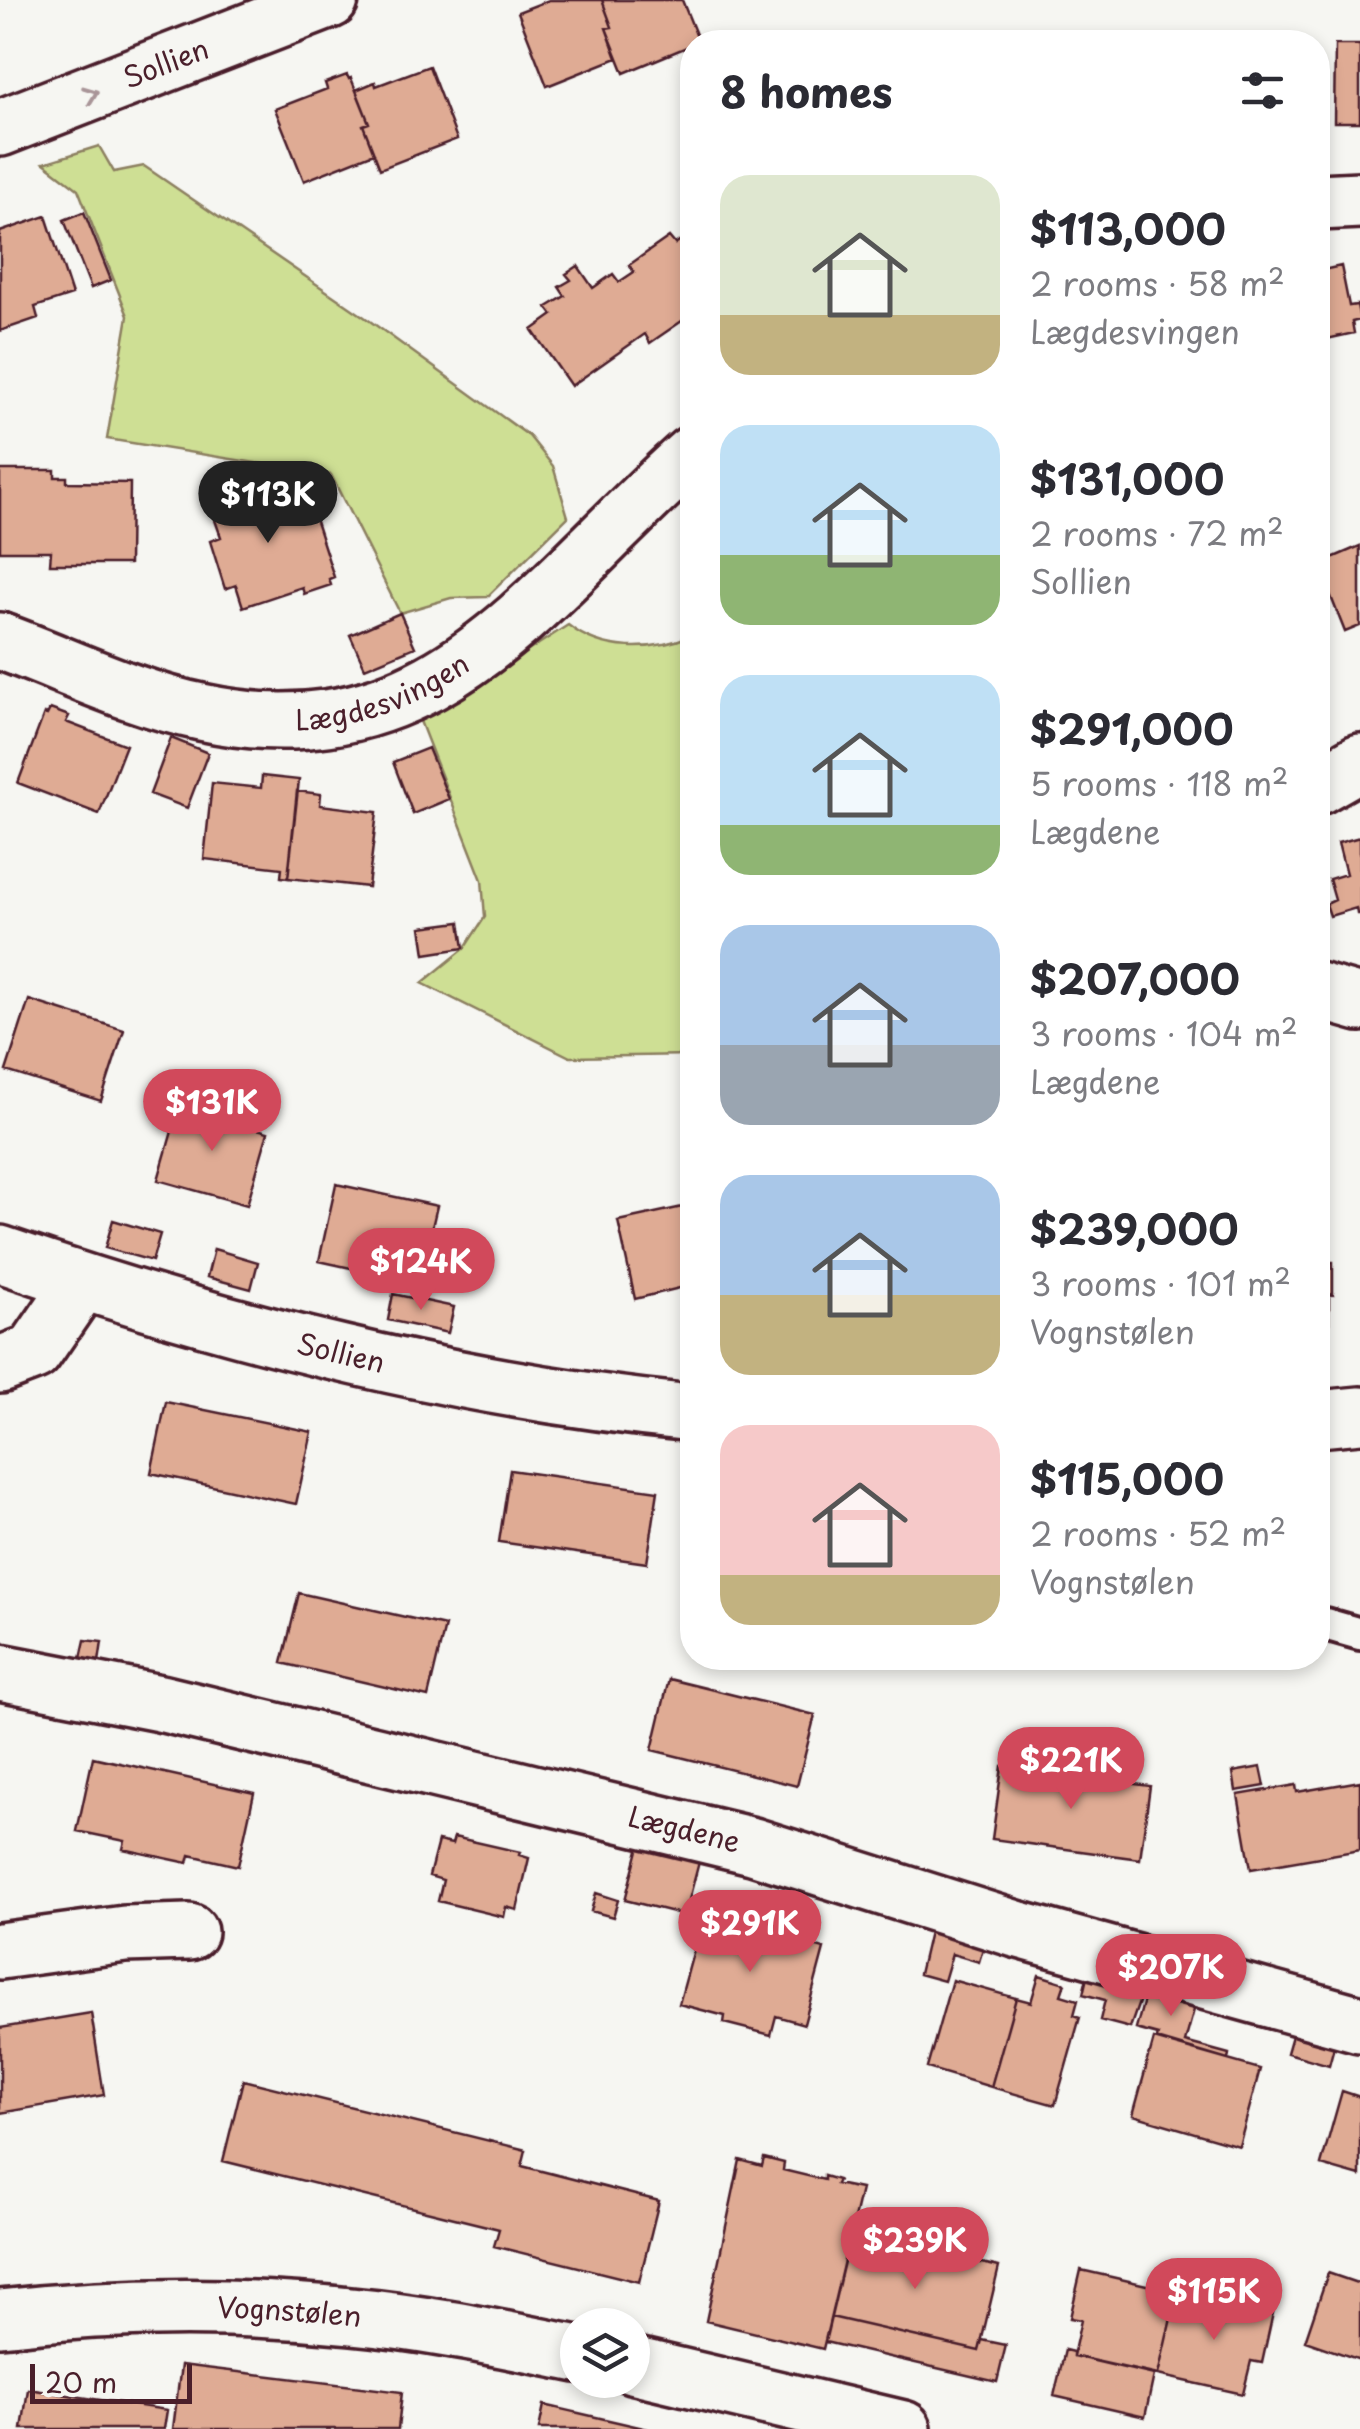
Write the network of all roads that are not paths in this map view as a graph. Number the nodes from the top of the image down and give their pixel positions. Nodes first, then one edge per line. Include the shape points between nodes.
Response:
1 (330, 0) edge
2 (0, 128) edge
3 (1360, 200) edge
4 (1330, 201) edge
5 (680, 465) edge
6 (0, 641) edge
7 (1360, 762) edge
8 (1330, 779) edge
9 (1330, 994) edge
10 (1360, 1003) edge
11 (0, 1254) edge
12 (82, 1282) junction
13 (0, 1365) edge
14 (680, 1411) edge
15 (1360, 1416) edge
16 (1330, 1418) edge
17 (1330, 1625) edge
18 (1360, 1634) edge
19 (0, 1672) edge
20 (189, 1932) dead end
21 (0, 1950) edge
22 (1360, 2024) edge
23 (0, 2318) edge
24 (560, 2351) edge
25 (650, 2370) edge
26 (904, 2429) edge

2 -> 1 street, Sollien
3 - 4 street
5 - 6 street, Lægdesvingen via 508,629 435,682 378,708 288,721 200,712
7 - 8 street
9 - 10 street
11 - 12 street, Sollien
12 - 13 street via 34,1352
12 - 14 street, Sollien via 472,1383
15 - 16 street
17 - 18 lane
19 - 22 street, Lægdene via 160,1703 753,1846 1016,1929
20 - 21 street
23 - 24 street, Vognstølen via 253,2308 428,2325
25 - 26 street

